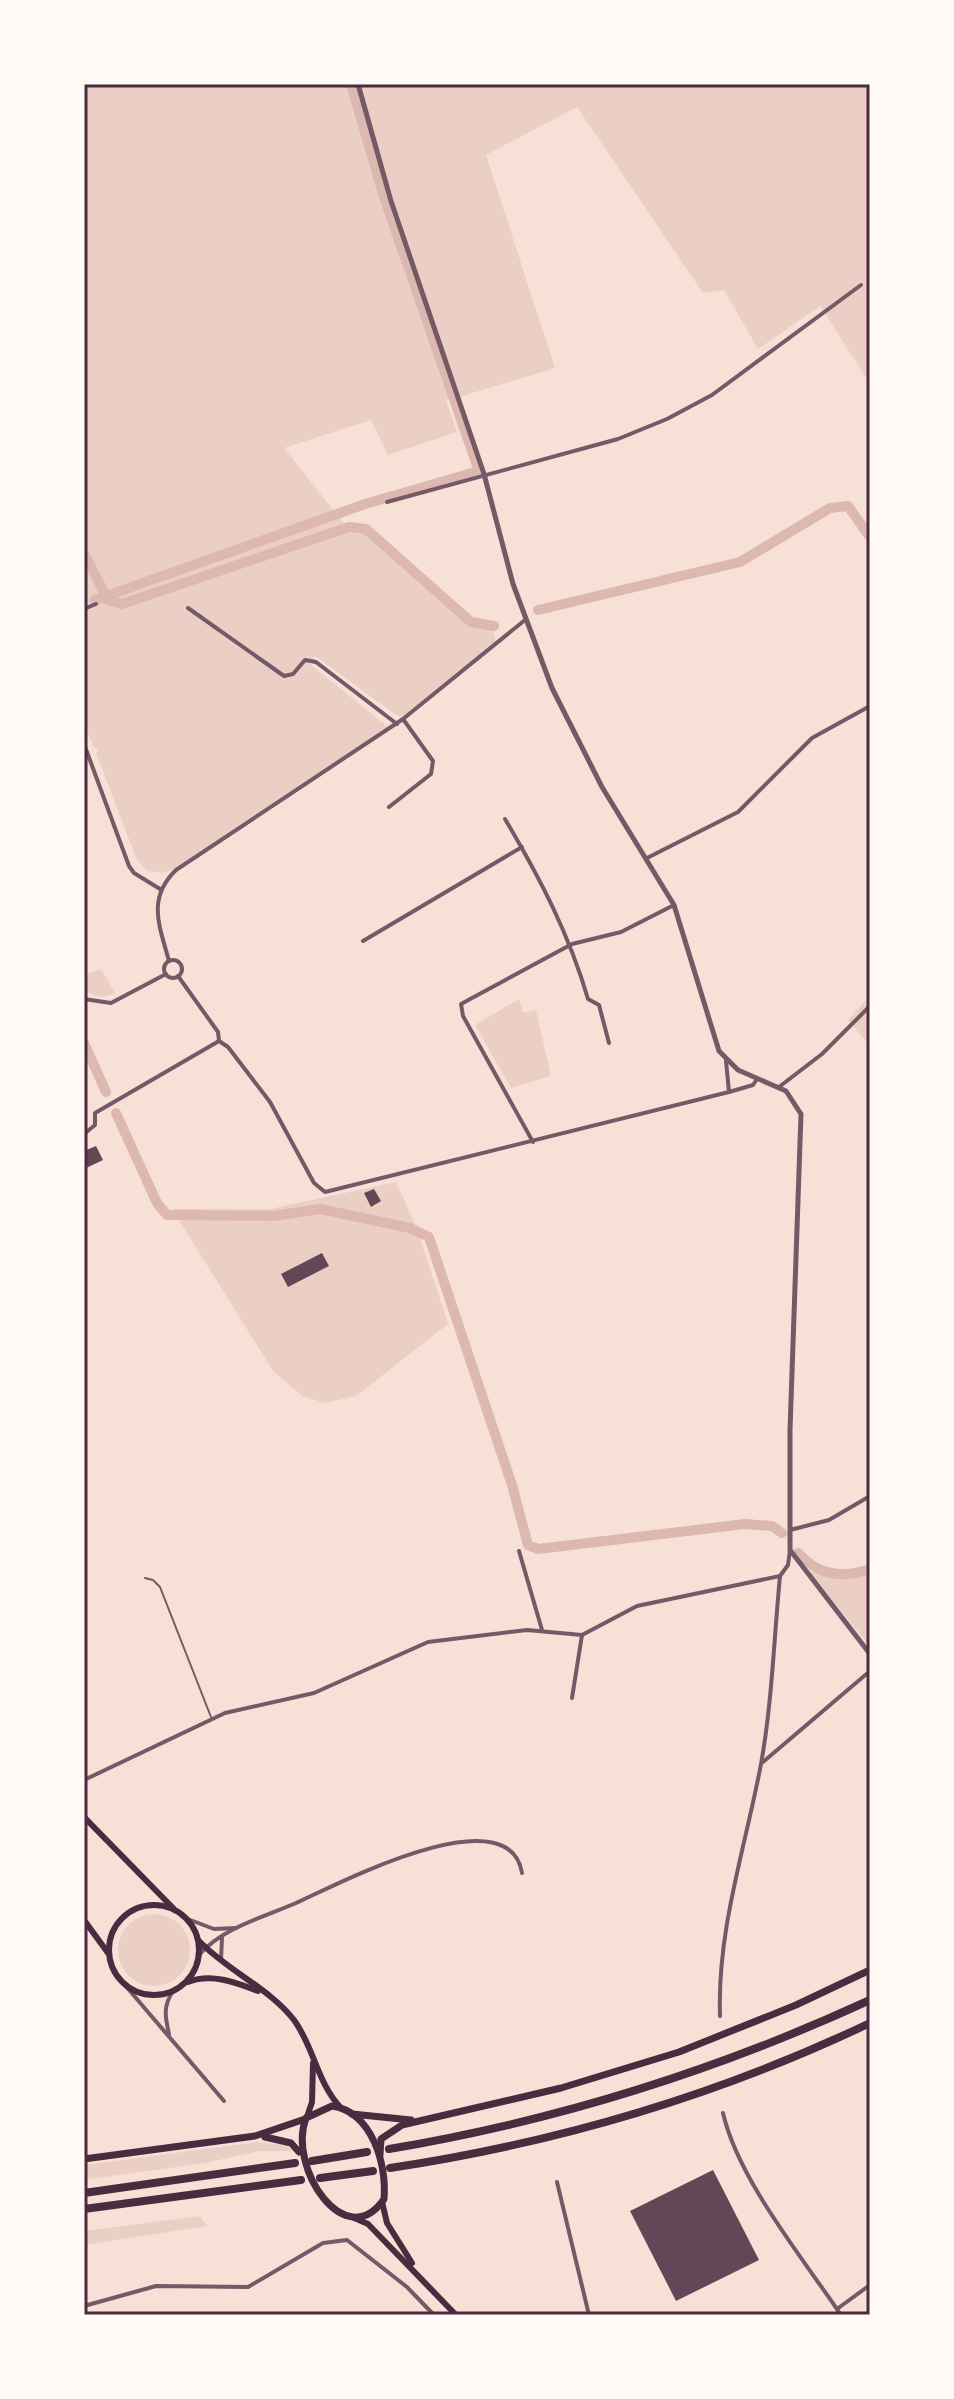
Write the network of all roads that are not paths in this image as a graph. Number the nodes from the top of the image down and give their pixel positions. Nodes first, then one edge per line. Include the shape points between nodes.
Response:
1 (358, 84) edge
2 (861, 285) dead end
3 (484, 474) junction
4 (387, 502) dead end
5 (96, 604) dead end
6 (188, 608) dead end
7 (84, 609) edge
8 (525, 620) junction
9 (870, 706) edge
10 (403, 719) junction
11 (397, 724) junction
12 (84, 744) edge
13 (389, 807) dead end
14 (505, 819) dead end
15 (522, 847) junction
16 (647, 858) junction
17 (160, 889) junction
18 (674, 905) junction
19 (363, 941) dead end
20 (572, 944) junction
21 (169, 961) junction
22 (166, 974) junction
23 (178, 976) junction
24 (84, 999) edge
25 (870, 1006) edge
26 (219, 1041) junction
27 (609, 1043) dead end
28 (726, 1061) junction
29 (757, 1079) junction
30 (779, 1087) junction
31 (729, 1092) junction
32 (84, 1134) edge
33 (533, 1142) junction
34 (870, 1496) edge
35 (788, 1530) junction
36 (790, 1550) junction
37 (519, 1551) dead end
38 (780, 1576) junction
39 (145, 1578) dead end
40 (542, 1630) junction
41 (582, 1635) junction
42 (870, 1654) edge
43 (870, 1671) edge
44 (572, 1698) dead end
45 (212, 1719) junction
46 (761, 1763) junction
47 (84, 1780) edge
48 (84, 1817) edge
49 (522, 1873) dead end
50 (176, 1911) junction
51 (185, 1918) junction
52 (84, 1920) edge
53 (238, 1928) junction
54 (222, 1937) junction
55 (198, 1940) junction
56 (205, 1948) junction
57 (109, 1955) junction
58 (199, 1955) junction
59 (222, 1962) junction
60 (870, 1970) edge
61 (124, 1984) junction
62 (184, 1984) junction
63 (173, 1991) junction
64 (268, 1995) junction
65 (870, 2000) edge
66 (720, 2016) dead end
67 (870, 2023) edge
68 (170, 2037) junction
69 (313, 2059) junction
70 (224, 2101) dead end
71 (341, 2108) junction
72 (351, 2113) junction
73 (723, 2113) dead end
74 (306, 2118) junction
75 (414, 2121) junction
76 (255, 2136) junction
77 (377, 2139) junction
78 (389, 2149) dead end
79 (300, 2152) junction
80 (367, 2152) dead end
81 (84, 2159) edge
82 (312, 2161) dead end
83 (295, 2163) dead end
84 (390, 2168) dead end
85 (373, 2171) dead end
86 (320, 2178) dead end
87 (301, 2180) dead end
88 (557, 2182) dead end
89 (84, 2193) edge
90 (382, 2202) junction
91 (84, 2209) edge
92 (351, 2216) junction
93 (416, 2270) junction
94 (870, 2285) edge
95 (84, 2306) edge
96 (837, 2309) junction
97 (434, 2315) edge
98 (456, 2315) edge
99 (589, 2315) edge
100 (841, 2315) edge

1 - 3 street via 391,201
2 - 3 street via 712,395 667,419 618,439
3 - 4 street
3 - 8 street
5 - 7 street
6 - 11 street via 284,676 305,660 316,662
8 - 10 street
8 - 16 street via 576,738
9 - 16 street via 812,738 738,812
10 - 11 street
10 - 13 street via 433,761 431,774
11 - 17 street via 176,870
12 - 17 street via 129,866
14 - 15 street
15 - 19 street
15 - 20 street
16 - 18 street
17 - 21 street via 155,919
18 - 20 street via 615,934
18 - 28 street via 715,1044
20 - 27 street via 588,999 599,1005
20 - 33 street via 461,1004
21 - 22 street
21 - 23 street via 180,963
22 - 23 street
22 - 24 street via 111,1003
23 - 26 street
25 - 30 street
26 - 32 street via 95,1113 95,1125
26 - 33 street via 270,1102 314,1183 325,1192
28 - 29 street
28 - 31 street
29 - 30 street
29 - 31 street
30 - 35 street via 793,1098 803,1130
31 - 33 street
34 - 35 street via 829,1520
35 - 36 street
36 - 38 street
36 - 42 street
37 - 40 street
38 - 41 street via 637,1606
38 - 46 street
39 - 45 lane via 160,1587
40 - 41 street
40 - 45 street via 428,1642 328,1688
41 - 44 street
43 - 46 street
45 - 47 street
46 - 66 street via 724,1941
48 - 50 main road
49 - 53 street via 520,1860 507,1848 463,1842 437,1845 369,1868
50 - 51 main road
50 - 57 main road via 152,1905 129,1913 113,1931
51 - 53 street via 214,1929
51 - 55 main road
52 - 57 main road
53 - 54 street
54 - 56 street
54 - 59 street
55 - 56 main road
55 - 58 main road
56 - 58 street
56 - 59 main road
57 - 61 main road
58 - 62 main road
59 - 64 main road
60 - 75 main road via 679,2052 561,2088
61 - 63 main road via 147,1995
61 - 68 street
62 - 63 main road
62 - 64 main road via 217,1979
63 - 68 street via 164,2016
64 - 69 main road via 292,2018
65 - 78 highway via 757,2049 627,2094 490,2130
67 - 84 highway via 754,2072 635,2113 489,2151
68 - 70 street
69 - 71 main road
69 - 74 main road via 312,2102
71 - 72 main road
71 - 74 main road via 323,2108
72 - 75 main road
72 - 77 main road
73 - 96 street via 730,2142 748,2174
74 - 76 main road
74 - 79 main road
75 - 77 main road
76 - 79 main road via 291,2143
76 - 81 main road
77 - 90 main road via 385,2188
79 - 92 main road via 321,2195
80 - 82 highway
83 - 89 highway
85 - 86 highway
87 - 91 highway
88 - 99 street
90 - 92 main road via 371,2213
90 - 93 main road via 387,2223
92 - 93 main road via 368,2224
93 - 98 main road
94 - 96 street
95 - 97 street via 156,2286 248,2287 340,2238 407,2287
96 - 100 street

